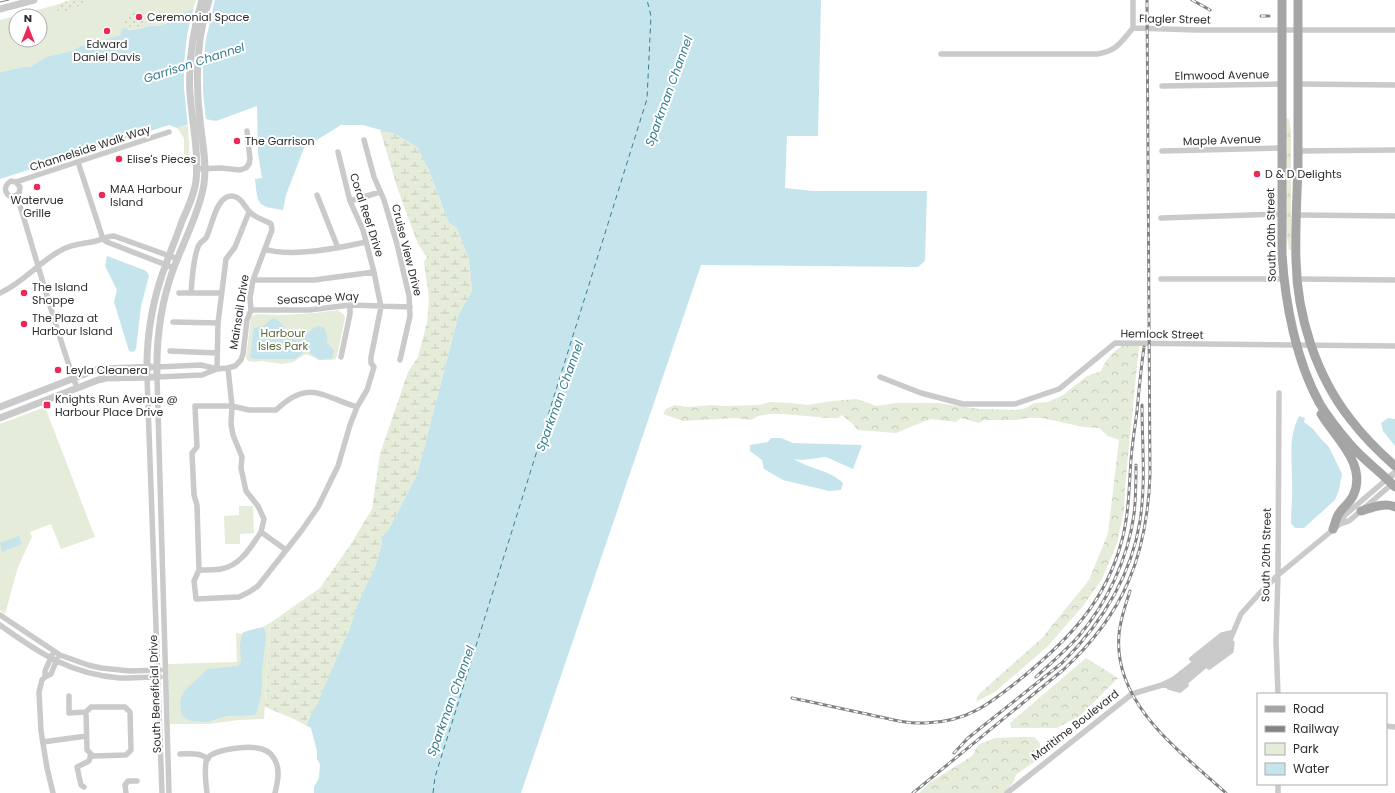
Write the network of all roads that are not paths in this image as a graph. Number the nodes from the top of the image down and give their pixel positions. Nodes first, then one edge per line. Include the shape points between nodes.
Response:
1 (34, 0) edge
2 (202, 0) edge
3 (209, 0) edge
4 (1133, 0) edge
5 (1282, 0) edge
6 (1298, 0) edge
7 (0, 9) edge
8 (1133, 28) junction
9 (1282, 30) junction
10 (1298, 30) junction
11 (1395, 30) edge
12 (941, 54) dead end
13 (1282, 84) junction
14 (1298, 84) junction
15 (1395, 85) edge
16 (1162, 86) dead end
17 (197, 130) junction
18 (247, 130) dead end
19 (169, 132) dead end
20 (364, 140) dead end
21 (1282, 148) junction
22 (1395, 150) edge
23 (1162, 151) dead end
24 (1298, 151) junction
25 (338, 152) dead end
26 (78, 162) junction
27 (205, 168) junction
28 (196, 169) junction
29 (16, 182) junction
30 (3, 186) edge
31 (380, 192) junction
32 (317, 195) dead end
33 (16, 196) junction
34 (350, 201) junction
35 (249, 212) junction
36 (1282, 214) junction
37 (1297, 216) junction
38 (1395, 216) edge
39 (1161, 218) dead end
40 (103, 239) junction
41 (366, 242) junction
42 (338, 248) junction
43 (265, 249) junction
44 (169, 256) junction
45 (178, 259) junction
46 (166, 265) junction
47 (37, 267) junction
48 (174, 268) junction
49 (374, 272) junction
50 (1161, 279) dead end
51 (1283, 279) junction
52 (1297, 279) junction
53 (253, 280) junction
54 (1395, 280) edge
55 (0, 293) edge
56 (179, 293) dead end
57 (191, 293) junction
58 (221, 293) junction
59 (350, 305) junction
60 (381, 307) junction
61 (410, 307) junction
62 (251, 310) junction
63 (173, 322) dead end
64 (218, 323) junction
65 (1297, 345) junction
66 (1312, 346) junction
67 (1395, 346) edge
68 (170, 351) dead end
69 (217, 353) junction
70 (341, 357) dead end
71 (400, 360) dead end
72 (1303, 364) junction
73 (186, 366) junction
74 (147, 367) junction
75 (157, 367) junction
76 (228, 368) junction
77 (217, 369) junction
78 (83, 375) junction
79 (186, 376) junction
80 (147, 377) junction
81 (157, 377) junction
82 (880, 377) dead end
83 (73, 379) junction
84 (87, 384) junction
85 (77, 388) junction
86 (1279, 393) dead end
87 (26, 397) junction
88 (232, 406) junction
89 (0, 407) edge
90 (30, 407) junction
91 (357, 407) junction
92 (0, 418) edge
93 (149, 424) junction
94 (159, 424) junction
95 (1395, 466) edge
96 (1395, 473) edge
97 (1392, 483) edge
98 (1395, 507) edge
99 (1361, 511) junction
100 (161, 524) junction
101 (152, 525) junction
102 (1336, 526) junction
103 (261, 532) junction
104 (286, 550) junction
105 (199, 570) junction
106 (1278, 575) junction
107 (154, 594) junction
108 (163, 594) junction
109 (0, 615) edge
110 (0, 625) edge
111 (1233, 633) junction
112 (57, 654) junction
113 (50, 658) junction
114 (56, 661) junction
115 (157, 670) junction
116 (165, 670) junction
117 (45, 677) junction
118 (158, 677) junction
119 (165, 677) junction
120 (1162, 685) junction
121 (1278, 693) edge
122 (69, 696) dead end
123 (86, 712) junction
124 (86, 736) junction
125 (43, 742) junction
126 (91, 754) junction
127 (180, 754) dead end
128 (208, 759) junction
129 (137, 781) dead end
130 (84, 787) dead end
131 (53, 793) edge
132 (126, 793) edge
133 (162, 793) edge
134 (169, 793) edge
135 (207, 793) edge
136 (275, 793) edge
137 (1006, 793) edge

1 - 7 street
2 - 17 street via 190,60 190,92
3 - 17 street via 197,63
4 - 8 street
5 - 9 main road, South 20th Street
6 - 10 main road
8 - 9 street, Flagler Street
8 - 12 street, Flagler Street via 1116,48 1108,53
9 - 10 street, Flagler Street
9 - 13 main road, South 20th Street
10 - 11 street, Flagler Street
10 - 14 main road
13 - 16 street, Elmwood Avenue
13 - 21 main road, South 20th Street
14 - 15 street
14 - 24 main road
17 - 27 street, South Beneficial Drive
17 - 28 street, South Beneficial Drive
18 - 27 street via 250,159 246,168
19 - 26 street, Channelside Walk Way
20 - 31 street, Cruise View Drive
21 - 23 street, Maple Avenue
21 - 36 main road, South 20th Street
22 - 24 street
24 - 37 main road
25 - 34 street, Coral Reef Drive
26 - 29 street, Channelside Walk Way
26 - 40 street
27 - 28 street
27 - 45 street, South Beneficial Drive via 202,195
28 - 44 street, South Beneficial Drive via 192,197
29 - 30 street
29 - 33 street via 21,191
30 - 33 street via 9,196
31 - 34 street
31 - 61 street, Cruise View Drive via 397,244
32 - 42 street
33 - 47 street
34 - 41 street, Coral Reef Drive via 364,230
35 - 43 street, Mainsail Drive via 271,224 272,230
35 - 57 street, Mainsail Drive via 242,202 232,196 220,202 205,238 198,246
35 - 58 street via 236,247 226,260
36 - 39 street
36 - 51 main road, South 20th Street
37 - 38 street
37 - 52 main road
40 - 44 street via 114,236
40 - 46 street
40 - 47 street via 68,247
41 - 42 street
41 - 49 street, Coral Reef Drive
42 - 43 street via 274,252
43 - 53 street, Mainsail Drive
44 - 45 street
44 - 46 street, South Beneficial Drive
45 - 48 street, South Beneficial Drive
46 - 48 street
46 - 74 street, South Beneficial Drive via 152,312
47 - 55 street via 25,278
47 - 83 street
48 - 75 street, South Beneficial Drive via 159,323
49 - 53 street via 314,280
49 - 60 street, Coral Reef Drive
50 - 51 street
51 - 65 main road, South 20th Street
52 - 54 street
52 - 66 main road via 1300,304
53 - 62 street, Mainsail Drive
56 - 57 street
57 - 58 street
58 - 64 street
59 - 60 street, Seascape Way
59 - 62 street, Seascape Way via 309,310
59 - 70 street
60 - 61 street, Seascape Way
60 - 91 street via 371,357 374,367 367,390
61 - 71 street, Cruise View Drive
62 - 76 street, Mainsail Drive via 241,360
63 - 64 street
64 - 69 street
65 - 66 street, Hemlock Street
65 - 72 main road, South 20th Street
65 - 82 street, Hemlock Street via 1115,343 1059,389 1015,404 963,404 921,393
66 - 67 street, Hemlock Street
66 - 95 main road via 1324,379 1350,420
68 - 69 street
69 - 77 street
72 - 97 main road, South 20th Street via 1320,404 1350,444
72 - 102 main road via 1301,376 1323,418 1353,460 1357,473 1354,494 1348,505 1339,513
73 - 75 street
73 - 77 street
73 - 79 street
74 - 75 street
74 - 78 street via 104,369
74 - 80 street, South Beneficial Drive
75 - 81 street, South Beneficial Drive
76 - 77 street
76 - 88 street
77 - 79 street via 202,375
78 - 83 street
78 - 84 street
79 - 81 street
80 - 81 street
80 - 84 street via 106,378
80 - 93 street, South Beneficial Drive
81 - 94 street, South Beneficial Drive
83 - 85 street
83 - 87 street
84 - 85 street
85 - 90 street
86 - 106 street, South 20th Street
87 - 89 street
87 - 90 street
88 - 91 street via 249,410 276,410 284,402 302,392 316,392
88 - 103 street via 231,424 242,456 242,476 246,491 264,519
88 - 105 street via 195,406 197,447 192,453
90 - 92 street
91 - 104 street via 338,466 327,489 318,507
93 - 94 street
93 - 101 street, South Beneficial Drive
94 - 100 street, South Beneficial Drive
96 - 97 street
97 - 99 street, Maritime Boulevard
97 - 102 street, Maritime Boulevard via 1345,515
98 - 99 main road via 1379,506
99 - 102 street, Maritime Boulevard via 1349,521
100 - 101 street
100 - 108 street, South Beneficial Drive
101 - 107 street, South Beneficial Drive
102 - 106 street, Maritime Boulevard
103 - 104 street
103 - 105 street via 248,551 236,562 222,569
104 - 105 street via 258,586 239,597 196,599 194,581
106 - 111 street, Maritime Boulevard via 1241,614
106 - 121 street, South 20th Street
107 - 108 street
107 - 115 street, South Beneficial Drive
108 - 116 street, South Beneficial Drive
109 - 112 street
110 - 113 street
111 - 120 street, Maritime Boulevard via 1174,679
111 - 120 street, Maritime Boulevard via 1227,648 1181,686
112 - 113 street
112 - 114 street
112 - 115 street via 101,668
113 - 114 street
113 - 117 street
114 - 117 street via 51,674
114 - 118 street via 100,675 121,678
115 - 116 street
115 - 118 street, South Beneficial Drive
116 - 119 street, South Beneficial Drive
117 - 125 street via 40,684 39,692
118 - 119 street
118 - 133 street, South Beneficial Drive
119 - 134 street, South Beneficial Drive
120 - 137 street, Maritime Boulevard via 1132,694
122 - 123 street via 69,712
123 - 124 street
123 - 126 street via 91,707 125,707 130,712 131,750 126,755
124 - 125 street
124 - 126 street via 87,750
125 - 131 street
126 - 130 street via 89,761 77,767 81,785
127 - 128 street via 198,754
128 - 135 street
128 - 136 street via 216,752 235,749 254,747 265,750 271,754 277,765
129 - 132 street via 128,781

